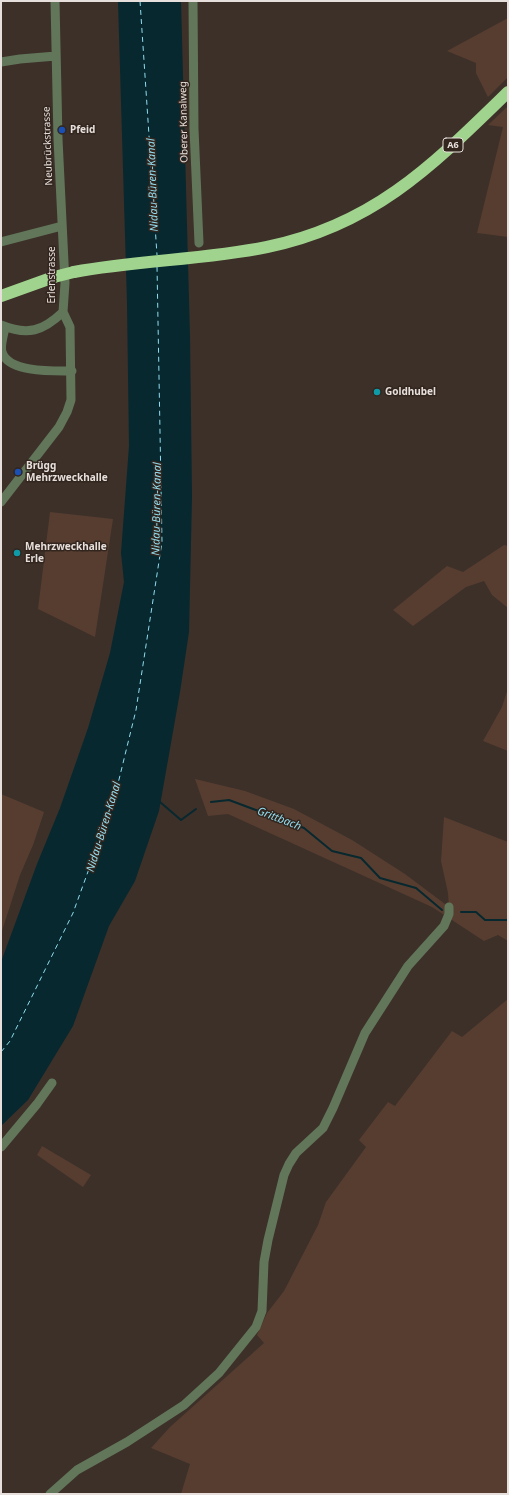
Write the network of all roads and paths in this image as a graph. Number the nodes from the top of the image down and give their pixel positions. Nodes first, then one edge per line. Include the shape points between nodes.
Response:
1 (55, 1) edge
2 (193, 1) edge
3 (56, 56) junction
4 (1, 62) edge
5 (508, 92) edge
6 (62, 226) junction
7 (1, 242) edge
8 (199, 243) dead end
9 (3, 296) edge
10 (63, 312) junction
11 (3, 326) edge
12 (1, 349) edge
13 (72, 371) junction
14 (1, 502) edge
15 (448, 914) dead end
16 (52, 1083) dead end
17 (1, 1147) edge
18 (50, 1494) edge

1 - 3 street, Neubrückstrasse
2 - 8 street, Oberer Kanalweg via 194,129
3 - 4 street
3 - 6 street, Neubrückstrasse
5 - 9 highway, A6, bridge via 419,175 394,194 341,223 292,241 259,248 74,272
6 - 7 street
6 - 10 street, Erlenstrasse via 65,283
10 - 11 street via 45,326 35,330 22,332
10 - 13 street, Erlenstrasse via 70,327
11 - 12 street
12 - 13 street via 6,358 23,367 40,371
13 - 14 street, Erlenstrasse via 71,400 63,421
15 - 18 street via 437,934 408,966 365,1033 323,1128 296,1153 289,1164 268,1240 264,1262 262,1311 256,1327 219,1373 184,1405 127,1442 77,1470
16 - 17 street

